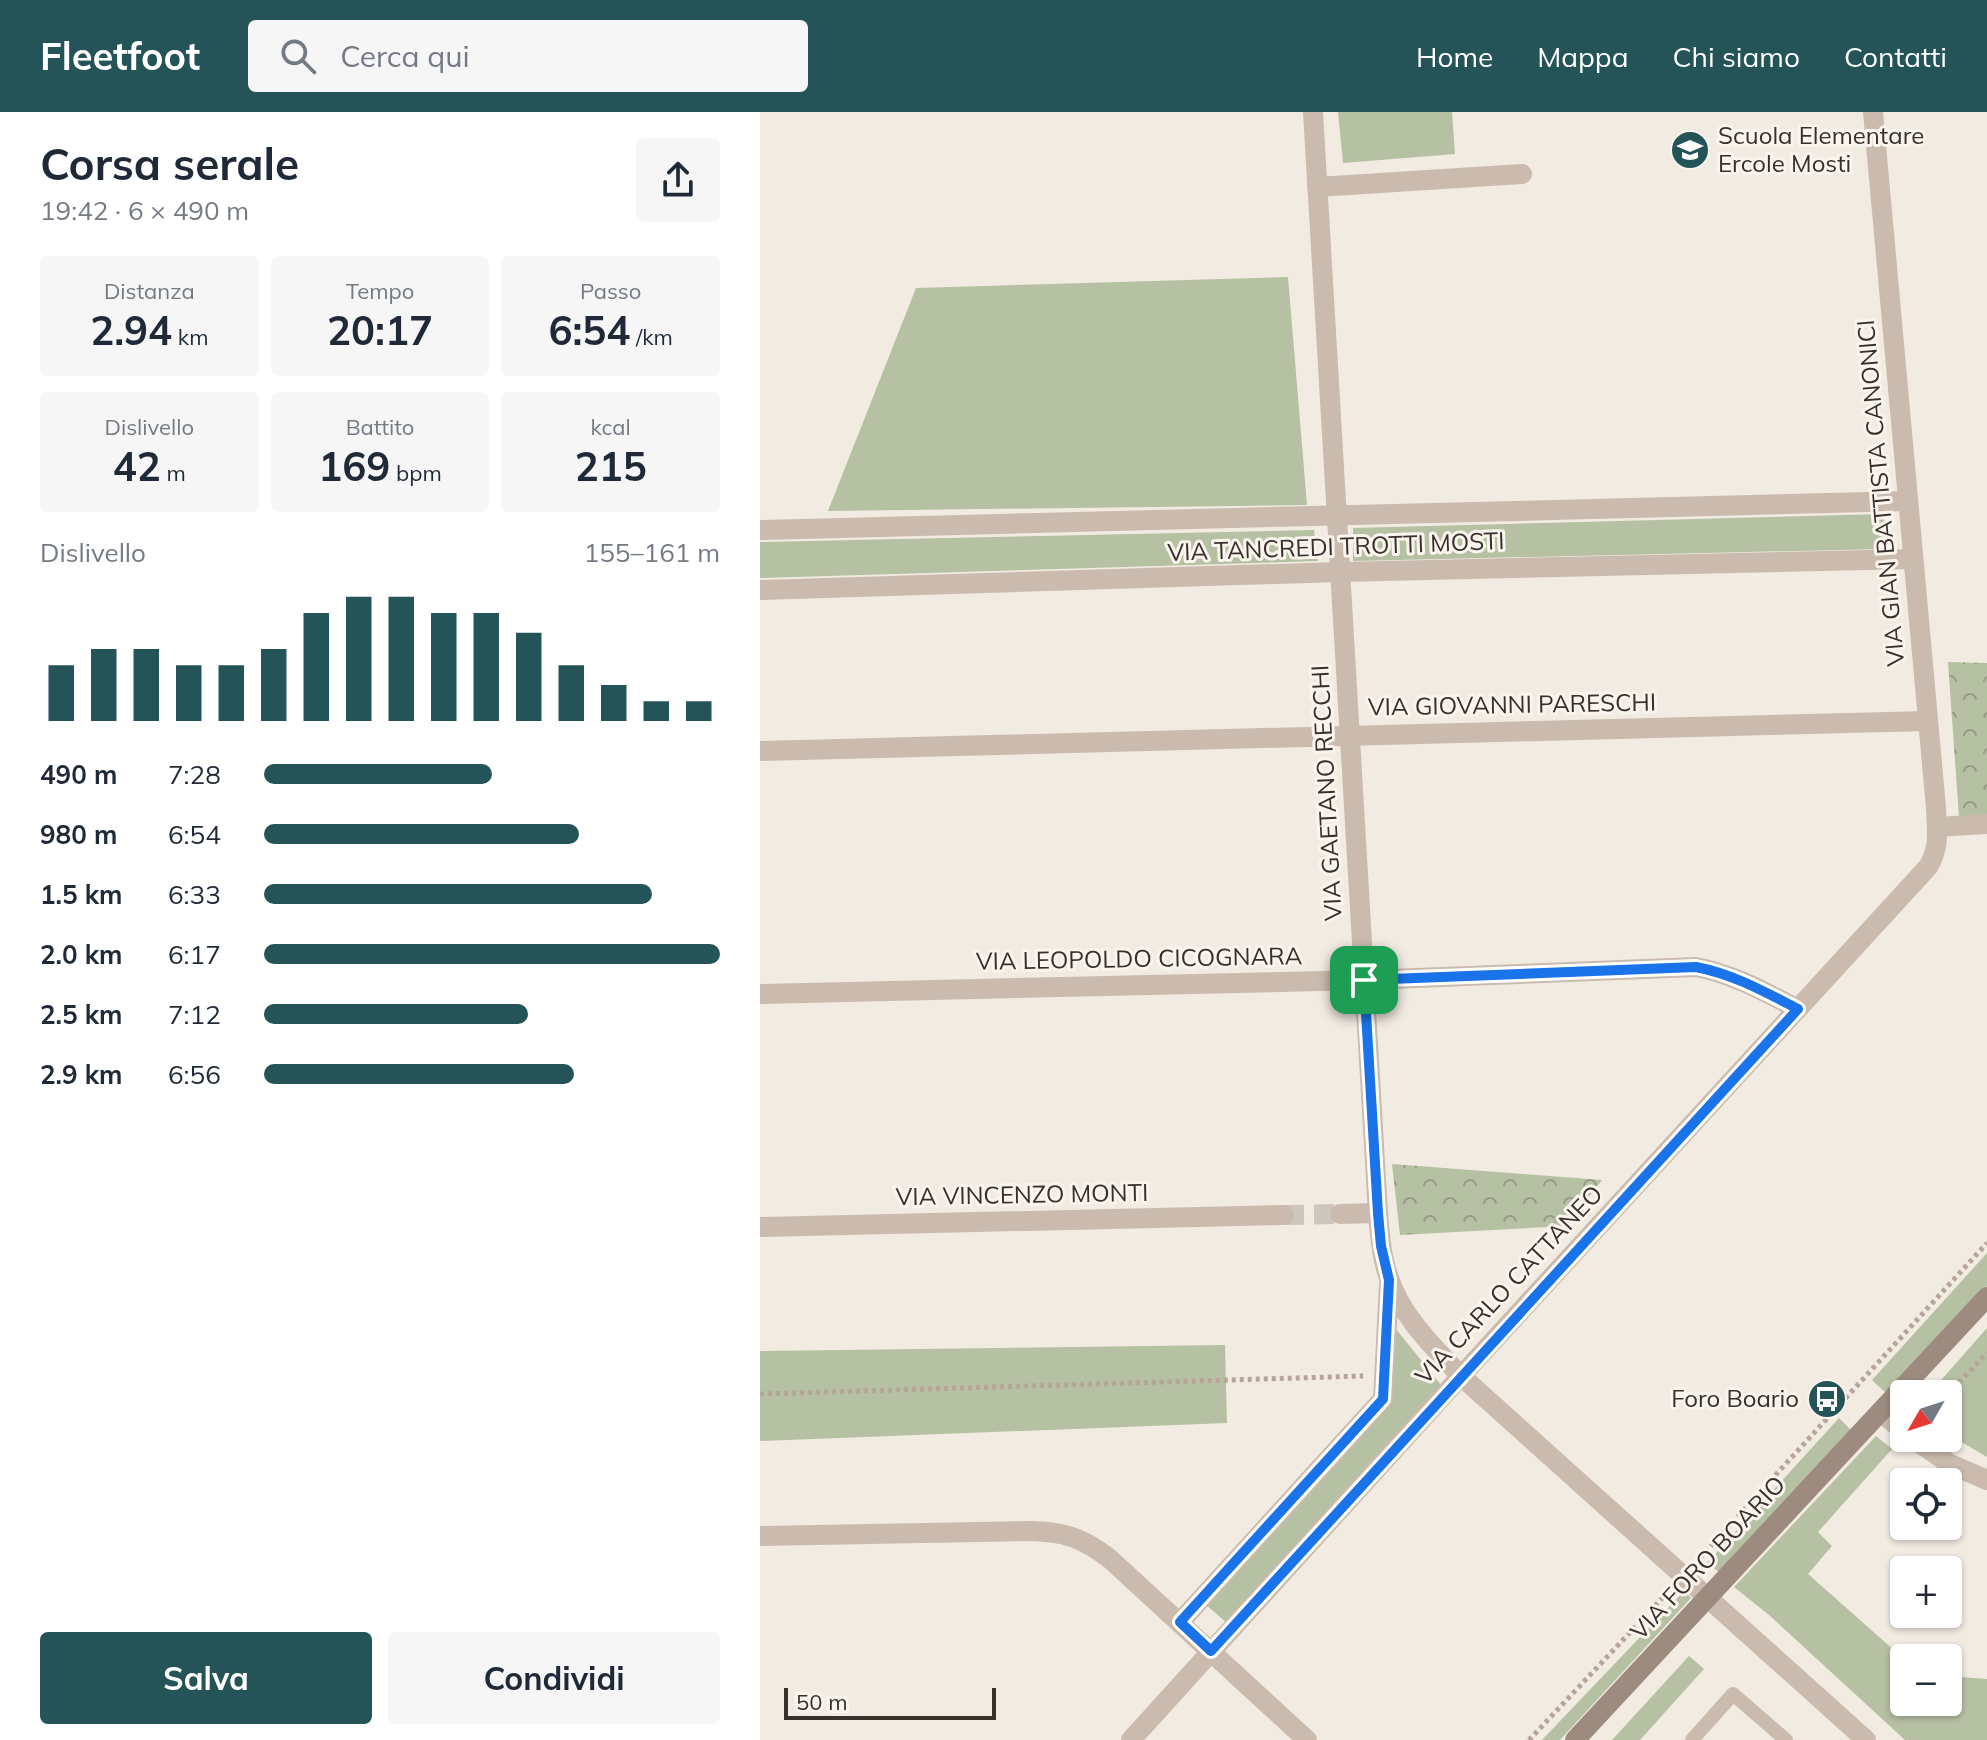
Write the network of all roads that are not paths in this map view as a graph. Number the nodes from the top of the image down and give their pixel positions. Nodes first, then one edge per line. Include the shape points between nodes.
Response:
1 (1313, 112) edge
2 (1873, 112) edge
3 (1522, 174) dead end
4 (1317, 187) junction
5 (1908, 501) junction
6 (1337, 515) junction
7 (760, 530) edge
8 (1913, 559) junction
9 (1340, 572) junction
10 (760, 590) edge
11 (1928, 721) junction
12 (1350, 735) junction
13 (760, 751) edge
14 (1987, 824) edge
15 (1937, 827) junction
16 (1928, 867) joint
17 (1364, 980) junction
18 (760, 994) edge
19 (1798, 1009) junction
20 (1378, 1213) junction
21 (1340, 1214) tunnel mouth
22 (1284, 1215) tunnel mouth
23 (760, 1227) edge
24 (1389, 1280) junction
25 (1987, 1297) edge
26 (1461, 1376) junction
27 (1880, 1412) junction
28 (1890, 1420) edge
29 (1932, 1452) edge
30 (1987, 1480) edge
31 (760, 1536) edge
32 (1706, 1597) junction
33 (1180, 1622) junction
34 (1211, 1651) junction
35 (1131, 1740) edge
36 (1307, 1740) edge
37 (1575, 1740) edge
38 (1692, 1740) edge
39 (1786, 1740) edge
40 (1866, 1740) edge

1 - 4 street, VIA GAETANO RECCHI
2 - 5 street, VIA GIAN BATTISTA CANONICI
3 - 4 street
4 - 6 street, VIA GAETANO RECCHI
5 - 6 street, VIA TANCREDI TROTTI MOSTI
5 - 8 street, VIA GIAN BATTISTA CANONICI
6 - 7 street, VIA TANCREDI TROTTI MOSTI
6 - 9 street, VIA GAETANO RECCHI
8 - 9 street, VIA TANCREDI TROTTI MOSTI
8 - 11 street, VIA GIAN BATTISTA CANONICI
9 - 10 street, VIA TANCREDI TROTTI MOSTI
9 - 12 street, VIA GAETANO RECCHI
11 - 12 street, VIA GIOVANNI PARESCHI
11 - 15 street, VIA GIAN BATTISTA CANONICI
12 - 13 street, VIA GIOVANNI PARESCHI
12 - 17 street, VIA GAETANO RECCHI
14 - 15 street
15 - 16 street, VIA GIAN BATTISTA CANONICI via 1937,847
16 - 19 street, VIA CARLO CATTANEO
17 - 18 street, VIA LEOPOLDO CICOGNARA
17 - 19 street, VIA LEOPOLDO CICOGNARA via 1696,967 1736,977
17 - 20 street, VIA GAETANO RECCHI
19 - 26 street, VIA CARLO CATTANEO
20 - 21 street
20 - 24 street, VIA GAETANO RECCHI
22 - 23 street, VIA VINCENZO MONTI
24 - 26 street, VIA GAETANO RECCHI via 1414,1323
24 - 33 street, VIA CARLO CATTANEO via 1383,1399
25 - 27 street, VIA FORO BOARIO
26 - 32 street, VIA GAETANO RECCHI
26 - 34 street, VIA CARLO CATTANEO
27 - 28 street
27 - 32 street, VIA FORO BOARIO
29 - 30 street
31 - 33 street via 1067,1534 1095,1547
32 - 37 street, VIA FORO BOARIO
32 - 40 street, VIA GAETANO RECCHI
33 - 34 street
34 - 35 street, VIA CARLO CATTANEO
34 - 36 street
38 - 39 lane via 1733,1694

